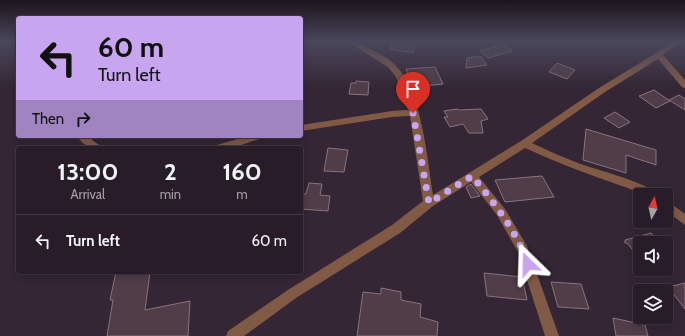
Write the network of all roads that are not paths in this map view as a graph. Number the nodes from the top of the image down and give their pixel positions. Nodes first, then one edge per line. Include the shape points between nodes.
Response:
1 (376, 57) edge
2 (657, 57) edge
3 (661, 57) edge
4 (685, 85) edge
5 (413, 113) junction
6 (303, 128) edge
7 (84, 138) edge
8 (252, 138) edge
9 (524, 144) junction
10 (95, 146) edge
11 (226, 146) edge
12 (472, 176) junction
13 (640, 188) edge
14 (429, 203) junction
15 (673, 211) edge
16 (685, 220) edge
17 (233, 336) edge
18 (552, 336) edge

1 - 5 street via 392,66 401,78
2 - 9 street via 602,90
3 - 4 street
5 - 6 street
5 - 14 street
7 - 10 street
8 - 11 street
9 - 12 street
9 - 13 street via 583,169
12 - 14 street
12 - 18 street via 502,212 523,250
14 - 17 street via 396,229 292,294
15 - 16 street

